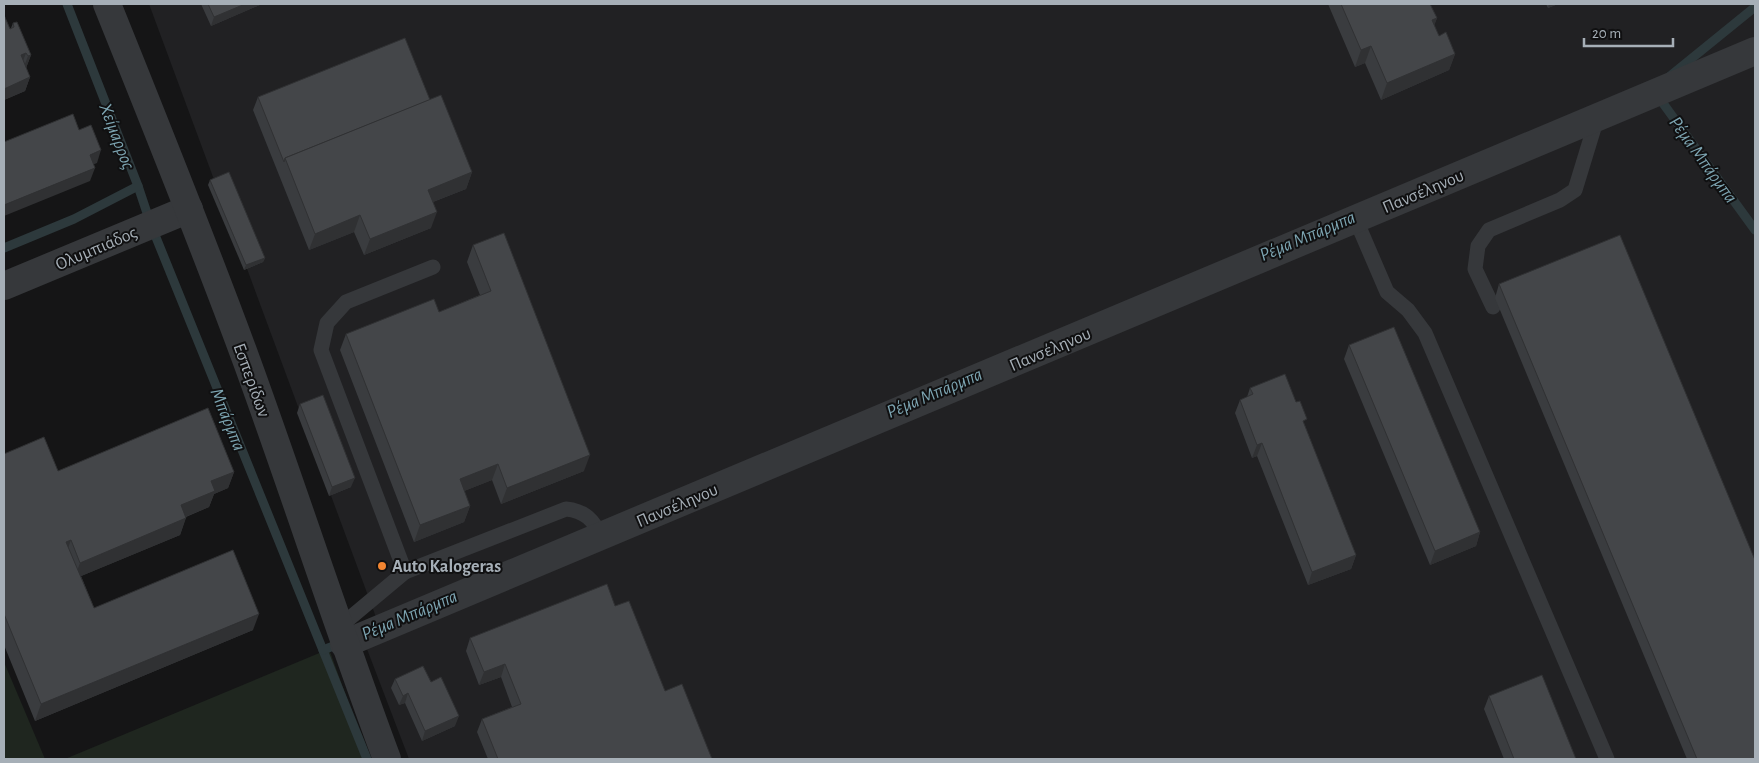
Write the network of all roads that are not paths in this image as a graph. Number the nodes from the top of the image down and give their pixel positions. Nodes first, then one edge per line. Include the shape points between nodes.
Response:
1 (107, 4) edge
2 (1755, 51) edge
3 (1597, 118) junction
4 (189, 209) junction
5 (1356, 220) junction
6 (433, 268) dead end
7 (4, 286) edge
8 (1493, 307) dead end
9 (601, 537) junction
10 (405, 572) junction
11 (341, 636) junction
12 (387, 759) edge
13 (1607, 759) edge

1 - 4 street, Εσπερίδων
2 - 3 street, Πανσέληνου
3 - 5 street, Πανσέληνου
3 - 8 lane via 1574,190 1560,200 1489,230 1478,246 1475,269
4 - 7 street, Ολυμπιάδος
4 - 11 street, Εσπερίδων via 247,363
5 - 9 street, Πανσέληνου
5 - 13 lane via 1387,292 1408,310 1425,332
6 - 10 lane via 346,302 327,323 321,350
9 - 10 lane via 585,514 566,509
9 - 11 street, Πανσέληνου
10 - 11 lane
11 - 12 street, Εσπερίδων

